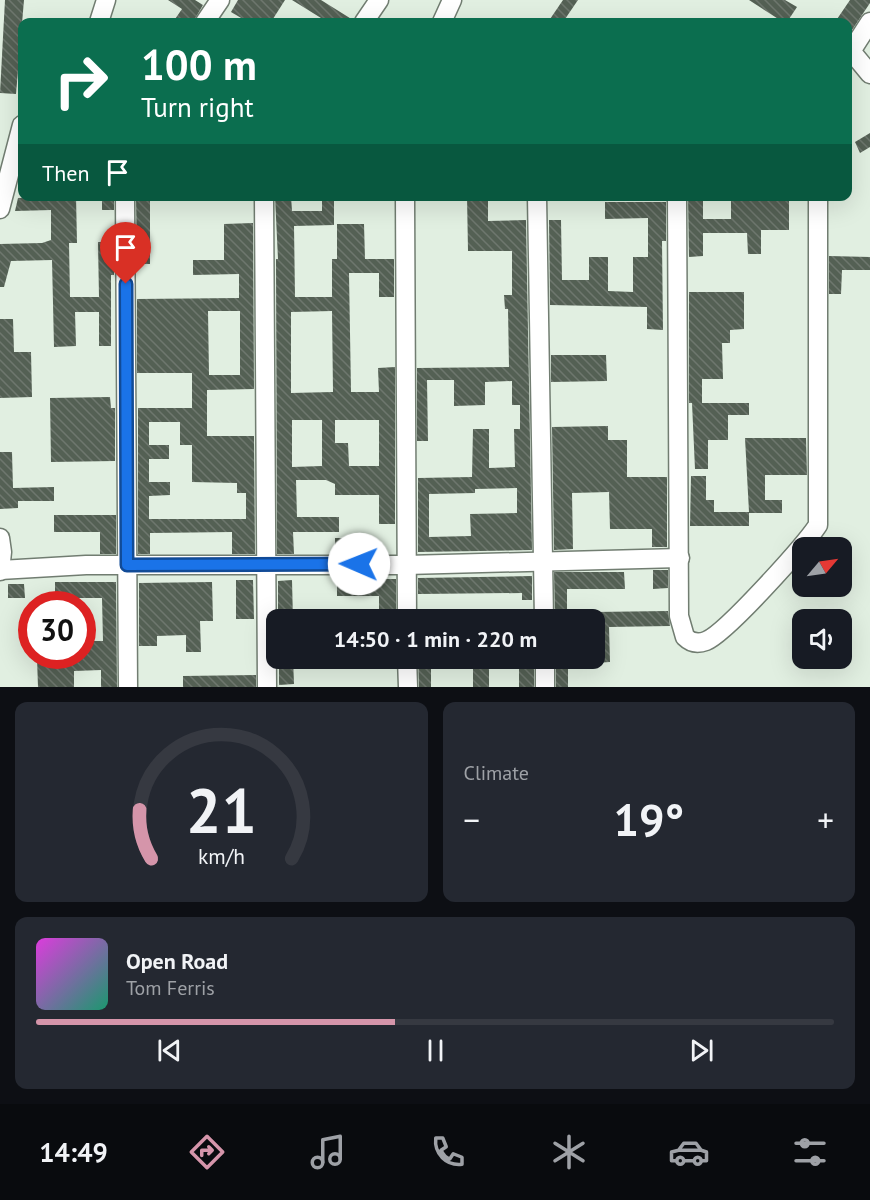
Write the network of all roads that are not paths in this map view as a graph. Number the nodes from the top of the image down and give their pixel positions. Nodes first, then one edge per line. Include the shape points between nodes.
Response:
1 (106, 0) edge
2 (220, 0) edge
3 (379, 0) edge
4 (452, 0) edge
5 (100, 18) edge
6 (208, 18) edge
7 (367, 18) edge
8 (444, 18) edge
9 (870, 22) edge
10 (852, 49) edge
11 (852, 56) edge
12 (870, 74) edge
13 (18, 140) edge
14 (124, 201) edge
15 (264, 201) edge
16 (405, 201) edge
17 (537, 201) edge
18 (677, 201) edge
19 (818, 201) edge
20 (0, 209) edge
21 (0, 537) edge
22 (680, 558) junction
23 (543, 562) junction
24 (265, 563) junction
25 (127, 565) junction
26 (406, 565) junction
27 (0, 570) edge
28 (407, 609) edge
29 (544, 609) edge
30 (407, 669) edge
31 (545, 669) edge
32 (128, 687) edge
33 (267, 687) edge
34 (408, 687) edge
35 (545, 687) edge

1 - 5 street
2 - 6 street
3 - 7 street
4 - 8 street
9 - 10 street
11 - 12 street
13 - 20 street
14 - 25 street
15 - 24 street
16 - 26 street
17 - 23 street
18 - 22 street
19 - 22 street via 818,525 737,616 704,642 689,641 681,628
21 - 27 street
22 - 23 street
23 - 26 street
23 - 29 street
24 - 25 street
24 - 26 street
24 - 33 street
25 - 27 street
25 - 32 street
26 - 28 street
30 - 34 street
31 - 35 street

